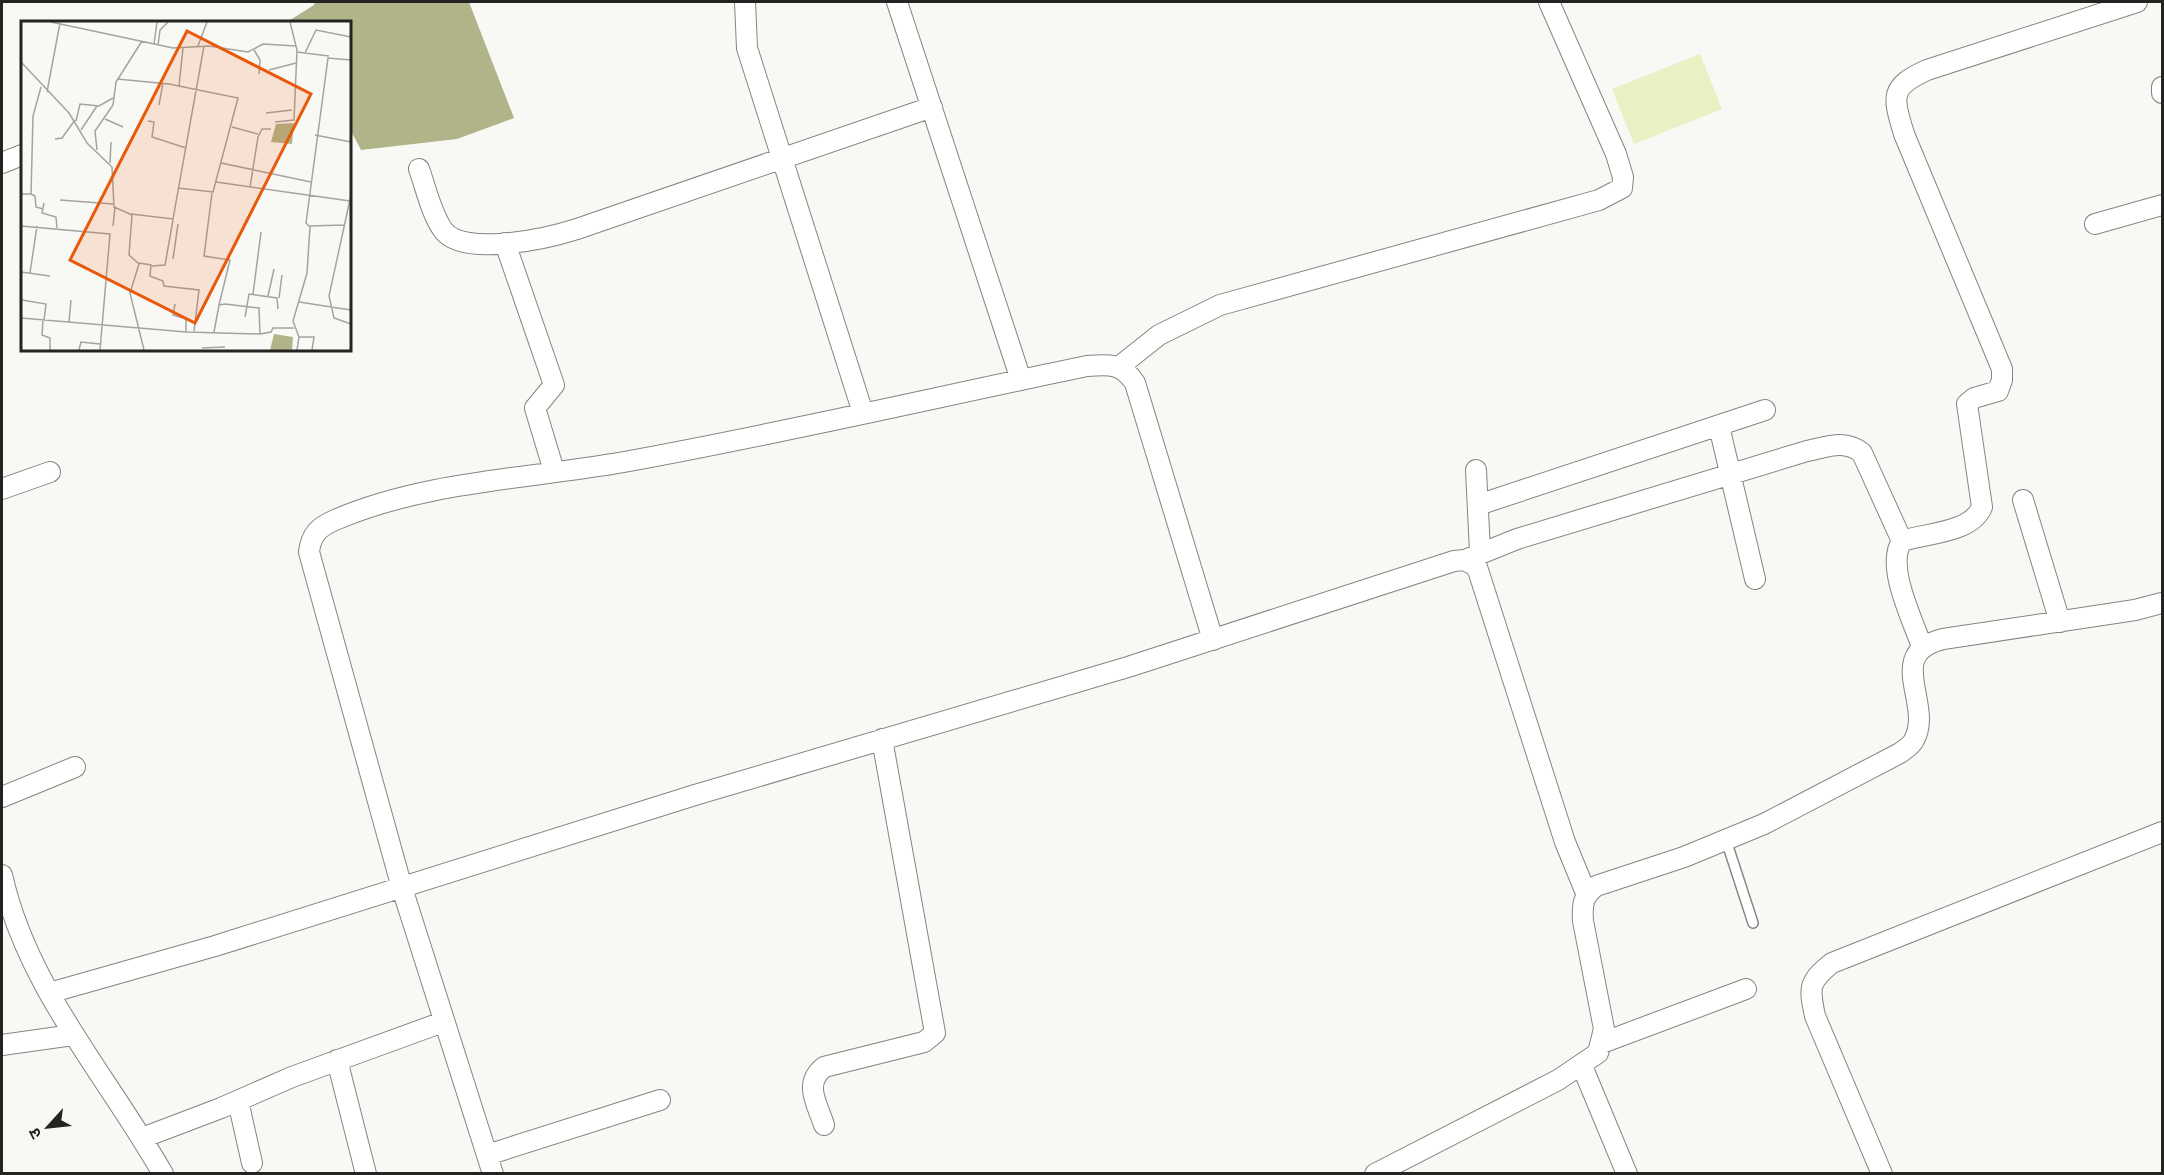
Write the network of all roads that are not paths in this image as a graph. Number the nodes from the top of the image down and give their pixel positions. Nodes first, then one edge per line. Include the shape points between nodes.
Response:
1 (745, 2) edge
2 (897, 2) edge
3 (1548, 2) edge
4 (2137, 2) edge
5 (2163, 87) edge
6 (2163, 93) edge
7 (932, 107) junction
8 (21, 155) edge
9 (784, 158) junction
10 (2, 163) edge
11 (419, 170) dead end
12 (2163, 205) edge
13 (2095, 224) dead end
14 (505, 243) junction
15 (1120, 366) junction
16 (1021, 380) junction
17 (1765, 410) dead end
18 (862, 413) junction
19 (1719, 426) junction
20 (1476, 470) dead end
21 (554, 471) junction
22 (50, 472) dead end
23 (1731, 474) junction
24 (2, 489) edge
25 (2022, 500) dead end
26 (1484, 503) dead end
27 (1902, 541) junction
28 (1473, 556) junction
29 (1755, 579) dead end
30 (2163, 603) edge
31 (2060, 622) junction
32 (1213, 640) junction
33 (1922, 647) junction
34 (882, 739) junction
35 (75, 767) dead end
36 (2, 797) edge
37 (2163, 832) edge
38 (1726, 840) junction
39 (2, 874) edge
40 (402, 888) junction
41 (1586, 893) junction
42 (1753, 923) dead end
43 (1746, 989) dead end
44 (49, 993) junction
45 (443, 1022) junction
46 (73, 1035) junction
47 (1602, 1043) junction
48 (2, 1045) edge
49 (337, 1060) junction
50 (1582, 1066) junction
51 (660, 1100) dead end
52 (238, 1101) junction
53 (824, 1125) dead end
54 (142, 1138) junction
55 (252, 1163) dead end
56 (490, 1164) edge
57 (164, 1173) edge
58 (366, 1173) edge
59 (1375, 1173) edge
60 (1627, 1173) edge
61 (1881, 1173) edge

1 - 9 street via 745,40
2 - 7 street
3 - 15 street via 1616,154 1622,188 1599,200 1220,305 1159,335
4 - 27 street via 1927,70 1906,80 1898,92 1896,105 1904,134 2002,369 1998,391 1967,404 1982,507 1978,516 1968,524
5 - 6 street
7 - 9 street
7 - 16 street
8 - 10 street
9 - 14 street via 567,232
9 - 18 street
11 - 14 street via 438,221 448,235 474,243
12 - 13 street
14 - 21 street via 554,384 535,408
15 - 16 street via 1087,366
15 - 32 street via 1135,383
16 - 18 street
17 - 19 street
18 - 21 street via 686,450
19 - 23 street
19 - 26 street
20 - 28 street
21 - 40 street via 480,482 385,504 333,520 310,539 309,552
22 - 24 street
23 - 27 street via 1807,452 1842,444 1852,446 1862,453
23 - 28 street
23 - 29 street
25 - 31 street
27 - 33 street via 1895,558 1897,573
28 - 32 street
28 - 41 street via 1570,860
30 - 31 street
31 - 33 street via 1944,639
32 - 34 street
33 - 38 street via 1914,656 1918,715 1914,741 1883,762
34 - 40 street
34 - 53 street via 935,1033 924,1042 824,1067 815,1074 813,1092
35 - 36 street
37 - 61 street via 1832,963 1817,975 1810,991 1815,1016
38 - 41 street via 1609,880
38 - 42 lane
39 - 44 street via 25,945
40 - 44 street
40 - 45 street
41 - 47 street via 1583,921 1604,1029
43 - 47 street
44 - 46 street
45 - 49 street
45 - 56 street
46 - 48 street
46 - 54 street
47 - 50 street via 1598,1053
49 - 52 street
49 - 58 street
50 - 59 street
50 - 60 street
51 - 56 street
52 - 54 street
52 - 55 street
54 - 57 street

